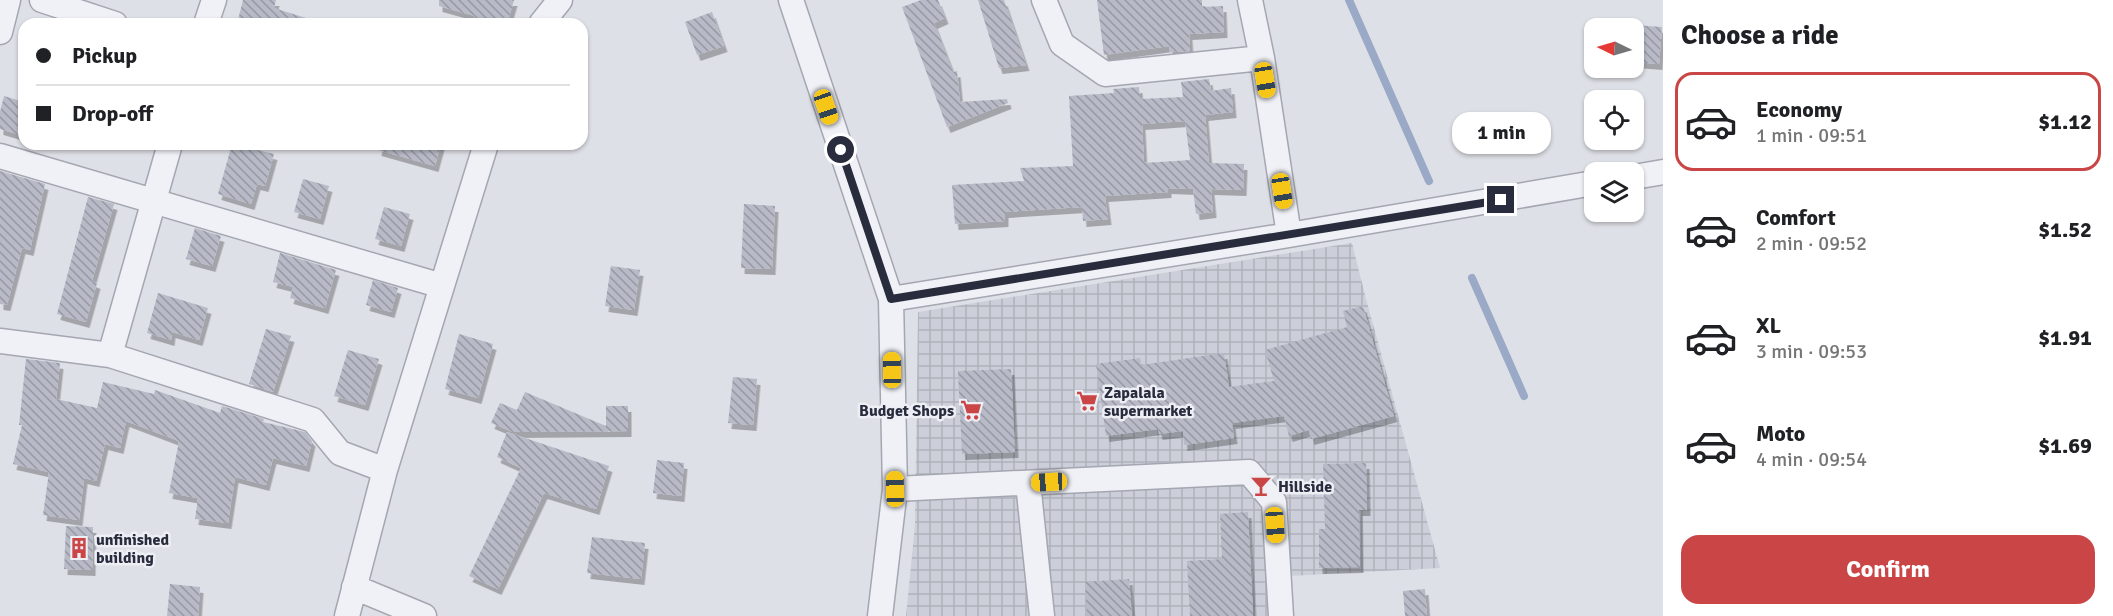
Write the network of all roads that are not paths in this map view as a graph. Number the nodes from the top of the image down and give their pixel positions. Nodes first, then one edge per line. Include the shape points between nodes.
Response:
1 (8, 0) edge
2 (42, 0) edge
3 (214, 0) edge
4 (560, 0) edge
5 (791, 0) edge
6 (1044, 0) edge
7 (1250, 0) edge
8 (97, 18) edge
9 (208, 18) edge
10 (546, 18) edge
11 (0, 32) edge
12 (1262, 58) junction
13 (169, 150) edge
14 (484, 150) edge
15 (0, 156) edge
16 (1663, 172) edge
17 (1644, 175) edge
18 (1584, 185) edge
19 (154, 202) junction
20 (1289, 236) junction
21 (442, 286) junction
22 (891, 299) junction
23 (0, 341) edge
24 (110, 355) junction
25 (384, 470) junction
26 (1028, 483) junction
27 (895, 489) junction
28 (354, 587) junction
29 (347, 616) edge
30 (424, 616) edge
31 (880, 616) edge
32 (1042, 616) edge
33 (1281, 616) edge

1 - 11 street
2 - 8 street
3 - 9 street
4 - 10 street
5 - 22 street
6 - 12 street via 1062,45 1105,74
7 - 12 street
12 - 20 street
13 - 19 street
14 - 21 street
15 - 19 street
16 - 17 street
18 - 20 street
19 - 21 street
19 - 24 street
20 - 22 street
21 - 25 street
22 - 27 street
23 - 24 street
24 - 25 street via 313,420 340,453
25 - 28 street
26 - 27 street
26 - 32 street
26 - 33 street via 1249,472 1274,502
27 - 31 street
28 - 29 street
28 - 30 street

